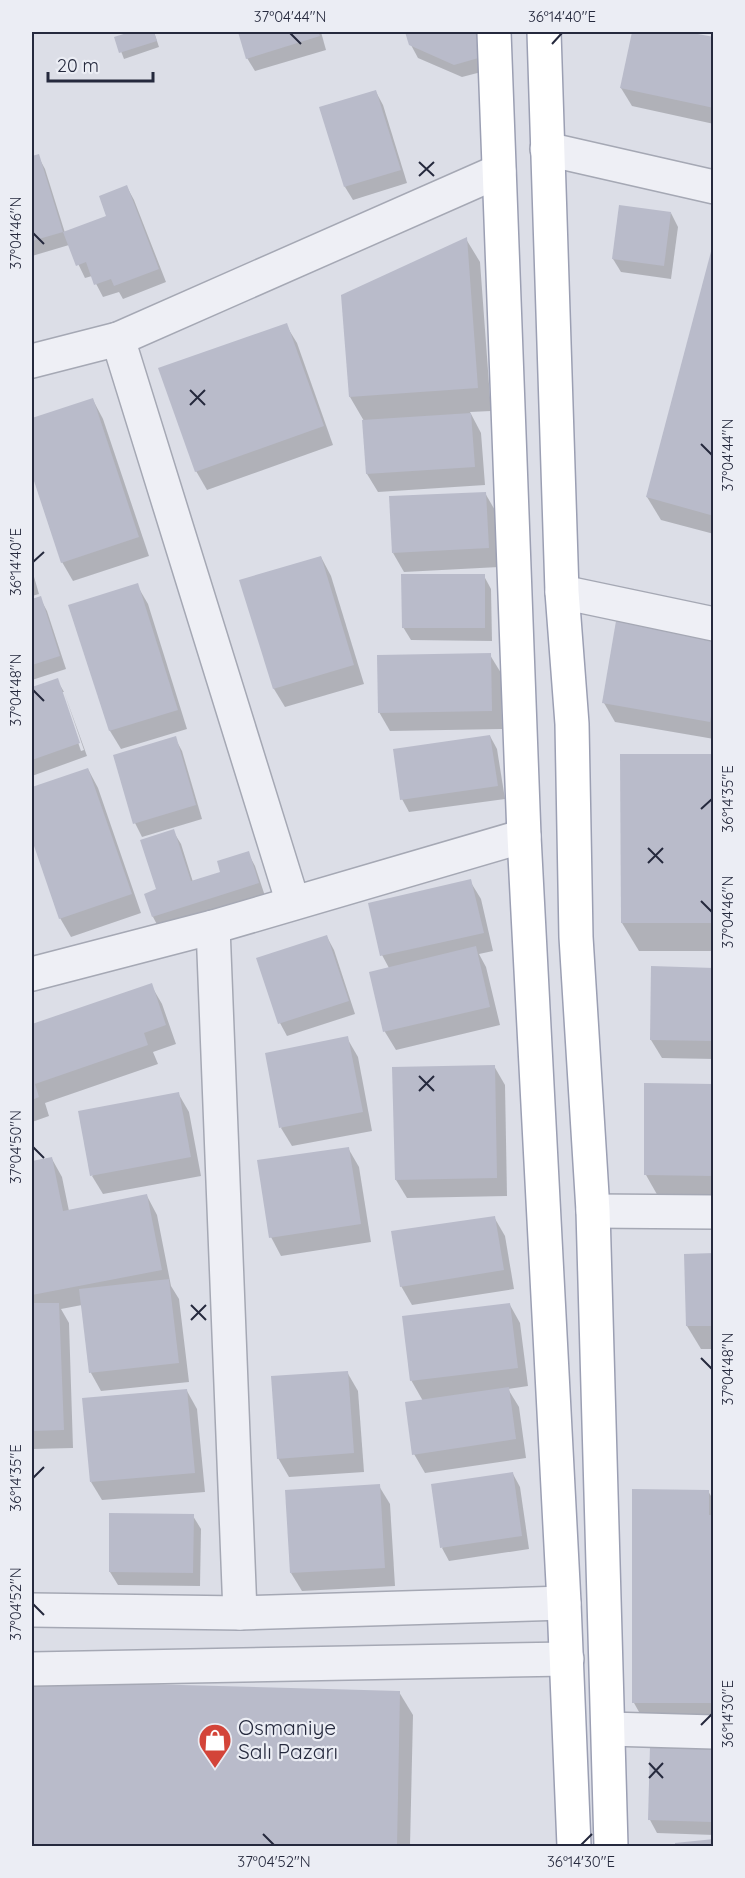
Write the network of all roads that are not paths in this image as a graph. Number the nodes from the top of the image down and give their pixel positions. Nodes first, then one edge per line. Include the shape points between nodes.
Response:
1 (494, 32) edge
2 (544, 32) edge
3 (547, 149) junction
4 (499, 171) junction
5 (714, 188) edge
6 (118, 339) junction
7 (32, 361) edge
8 (562, 592) junction
9 (714, 624) edge
10 (524, 836) junction
11 (293, 903) junction
12 (213, 927) junction
13 (34, 967) edge
14 (593, 1211) junction
15 (714, 1212) edge
16 (564, 1603) junction
17 (32, 1610) edge
18 (240, 1613) junction
19 (567, 1659) junction
20 (32, 1669) edge
21 (609, 1729) junction
22 (714, 1732) edge
23 (574, 1846) edge
24 (610, 1846) edge

1 - 4 main road
2 - 3 main road
3 - 5 street
3 - 8 main road
4 - 6 street
4 - 10 main road
6 - 7 street
6 - 11 street
8 - 9 street
8 - 14 main road via 572,724 576,937
10 - 11 street
10 - 16 main road
11 - 12 street
12 - 13 street
12 - 18 street
14 - 15 street
14 - 21 main road
16 - 18 street
16 - 19 main road
17 - 18 street
19 - 20 street
19 - 23 main road
21 - 22 street
21 - 24 main road

